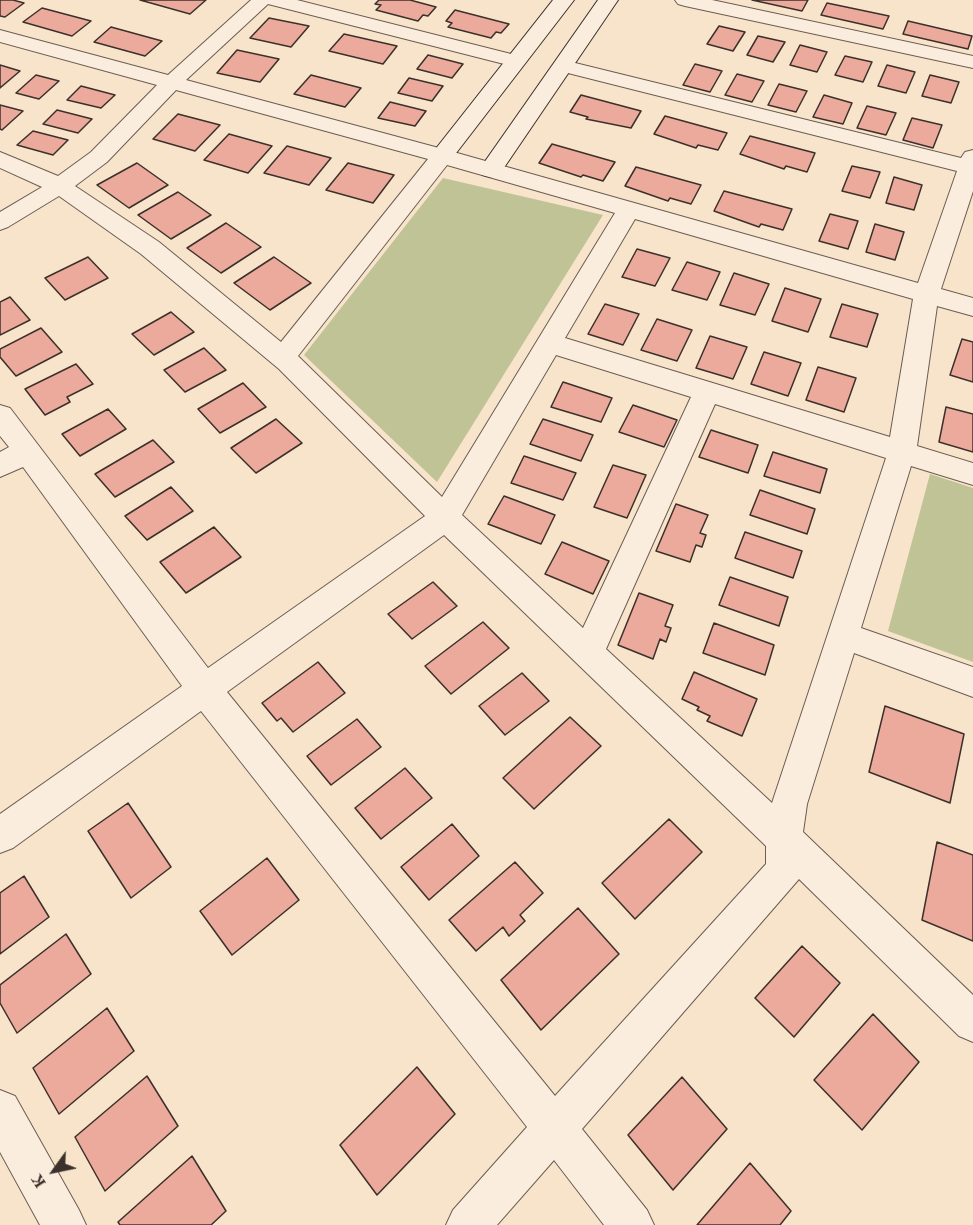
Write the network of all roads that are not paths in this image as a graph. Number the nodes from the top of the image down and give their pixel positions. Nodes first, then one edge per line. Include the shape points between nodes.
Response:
1 (262, 0) edge
2 (274, 0) edge
3 (564, 0) edge
4 (608, 0) edge
5 (685, 0) edge
6 (0, 36) edge
7 (516, 61) junction
8 (973, 62) edge
9 (563, 66) junction
10 (170, 84) junction
11 (442, 156) junction
12 (0, 159) edge
13 (972, 164) edge
14 (491, 170) junction
15 (60, 186) junction
16 (628, 210) junction
17 (0, 222) edge
18 (926, 294) junction
19 (973, 307) edge
20 (549, 343) junction
21 (283, 357) junction
22 (707, 391) junction
23 (0, 415) edge
24 (902, 451) junction
25 (13, 459) edge
26 (973, 474) edge
27 (445, 518) junction
28 (843, 634) junction
29 (588, 653) junction
30 (973, 682) edge
31 (204, 689) junction
32 (0, 834) edge
33 (784, 839) junction
34 (973, 1022) edge
35 (0, 1111) edge
36 (554, 1128) junction
37 (64, 1225) edge
38 (468, 1225) edge
39 (632, 1225) edge

1 - 10 street
2 - 7 street
3 - 7 street
4 - 9 street
5 - 8 street
6 - 10 street
7 - 11 street
9 - 13 street
9 - 14 street
10 - 11 street
10 - 15 street via 99,158
11 - 14 street
11 - 21 street
12 - 15 street
13 - 18 street
14 - 16 street
15 - 17 street
15 - 21 street via 150,248
16 - 18 street
16 - 20 street
18 - 19 street
18 - 24 street
20 - 22 street
20 - 27 street
21 - 27 street
22 - 24 street
22 - 29 street
23 - 25 street
24 - 26 street
24 - 28 street
25 - 31 street
27 - 29 street
27 - 31 street
28 - 30 street
28 - 33 street via 789,804
29 - 33 street
31 - 32 street
31 - 36 street
33 - 34 street
33 - 36 street via 784,871
35 - 37 street
36 - 38 street
36 - 39 street

